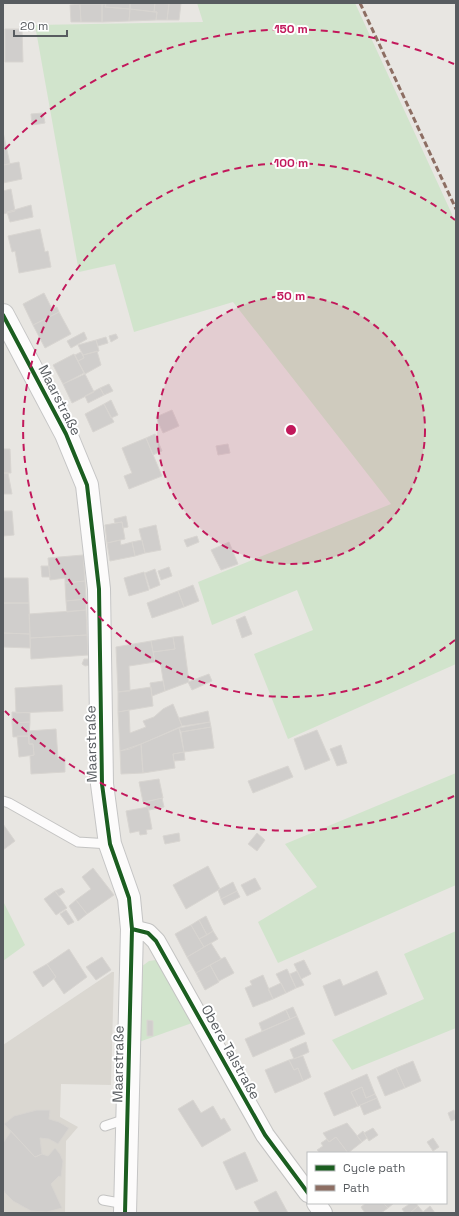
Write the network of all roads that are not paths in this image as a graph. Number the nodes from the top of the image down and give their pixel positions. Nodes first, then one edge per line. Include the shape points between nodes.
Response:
1 (3, 315) edge
2 (3, 801) edge
3 (110, 844) junction
4 (132, 929) junction
5 (128, 1118) junction
6 (105, 1126) dead end
7 (307, 1192) edge
8 (103, 1200) dead end
9 (317, 1204) edge
10 (125, 1208) edge
11 (323, 1213) edge

1 - 3 street, Maarstraße via 66,434 87,485 99,589 102,784
2 - 3 lane via 78,842
3 - 4 street, Maarstraße via 129,898
4 - 5 street, Maarstraße
4 - 7 street, Obere Talstraße via 148,933 156,941 265,1135
5 - 6 lane
5 - 10 street, Maarstraße
8 - 10 lane
9 - 11 street

